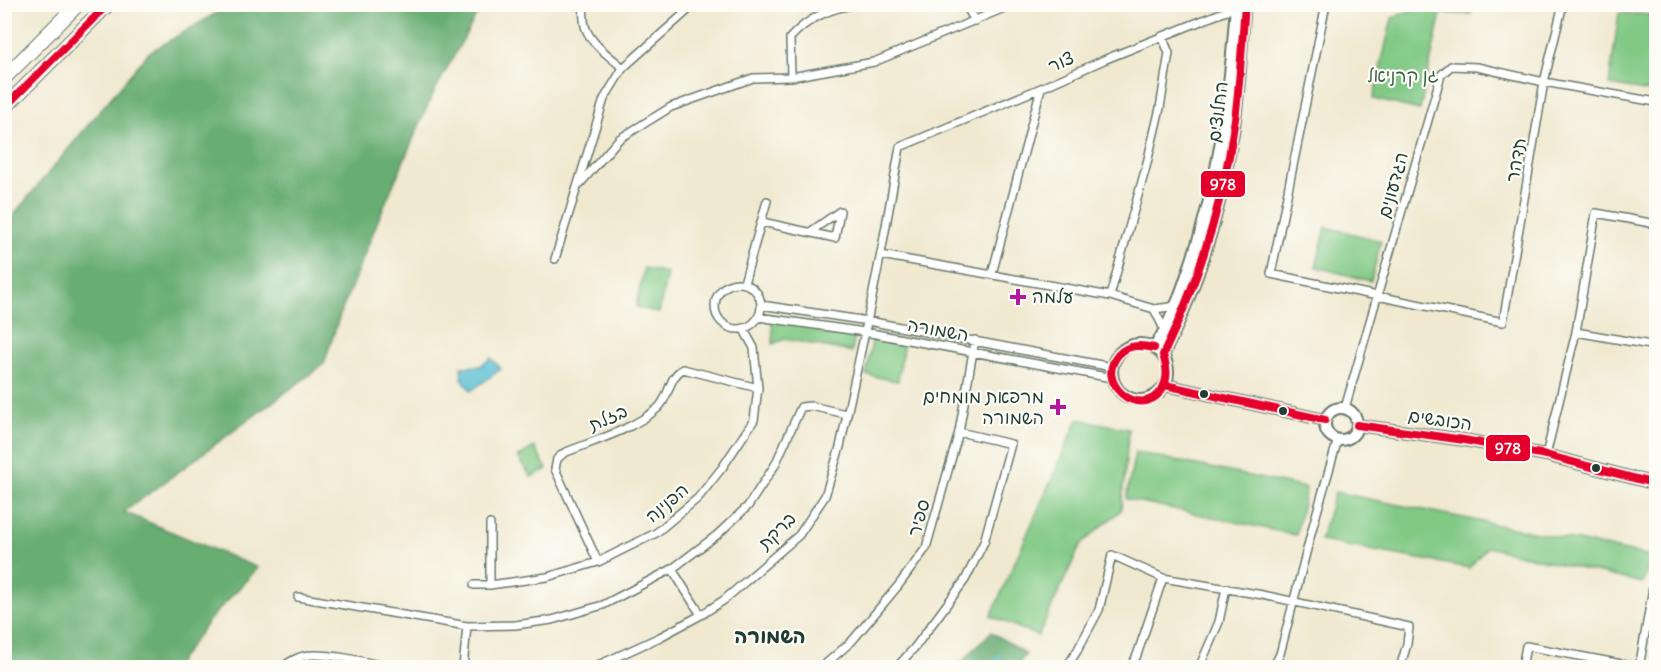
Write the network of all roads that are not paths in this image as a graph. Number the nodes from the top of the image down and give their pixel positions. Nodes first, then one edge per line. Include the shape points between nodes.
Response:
1 (78, 4) edge
2 (108, 4) edge
3 (583, 4) edge
4 (695, 4) edge
5 (859, 4) edge
6 (964, 4) edge
7 (1014, 4) edge
8 (1326, 4) edge
9 (1563, 4) edge
10 (1239, 5) edge
11 (975, 21) junction
12 (1162, 36) junction
13 (623, 68) junction
14 (791, 76) junction
15 (4, 78) edge
16 (1544, 82) junction
17 (1041, 88) junction
18 (1656, 102) edge
19 (4, 108) edge
20 (900, 147) joint
21 (577, 188) junction
22 (767, 201) dead end
23 (762, 222) junction
24 (1656, 224) edge
25 (810, 232) junction
26 (883, 253) junction
27 (555, 259) dead end
28 (992, 274) junction
29 (744, 283) junction
30 (1110, 296) junction
31 (1376, 297) junction
32 (1177, 304) junction
33 (761, 305) junction
34 (1154, 309) junction
35 (758, 317) junction
36 (868, 321) junction
37 (743, 328) junction
38 (1165, 331) junction
39 (866, 332) junction
40 (1576, 332) junction
41 (975, 340) junction
42 (1656, 345) edge
43 (973, 351) junction
44 (1159, 352) junction
45 (1112, 372) junction
46 (1165, 385) junction
47 (758, 388) junction
48 (1345, 408) junction
49 (846, 414) junction
50 (1326, 420) junction
51 (1357, 425) junction
52 (959, 432) junction
53 (1338, 439) junction
54 (1546, 455) junction
55 (1656, 484) edge
56 (490, 524) dead end
57 (598, 562) junction
58 (672, 568) junction
59 (1656, 571) edge
60 (1163, 578) junction
61 (474, 585) dead end
62 (490, 585) junction
63 (1226, 588) junction
64 (298, 597) dead end
65 (1293, 602) junction
66 (701, 615) junction
67 (467, 626) junction
68 (604, 665) edge
69 (1640, 667) edge
70 (281, 668) edge
71 (393, 668) edge
72 (463, 668) edge
73 (588, 668) edge
74 (821, 668) edge
75 (896, 668) edge
76 (1066, 668) edge
77 (1130, 668) edge
78 (1199, 668) edge
79 (1273, 668) edge
80 (1400, 668) edge
81 (1522, 668) edge

1 - 15 highway
2 - 19 highway
3 - 13 street via 587,32
4 - 13 street
5 - 14 street via 822,14 800,27 790,38
6 - 11 street
7 - 11 street
8 - 31 street via 1271,274
9 - 16 street, תדהר
10 - 12 street, צור
10 - 32 street, החלוצים via 1218,164
10 - 44 street, החלוצים via 1233,131 1221,194 1201,266 1177,325
11 - 14 street via 874,62
12 - 17 street, צור
12 - 30 street via 1169,53 1160,108
13 - 21 street via 604,99
14 - 21 street via 753,78 671,107 619,139
16 - 18 street, הגדעונים
16 - 31 street, הגדעונים via 1477,67 1451,66 1441,75
16 - 31 street, תדהר via 1503,322
17 - 20 street, צור
17 - 28 street
20 - 26 street, ברקת
21 - 27 street
22 - 23 street
23 - 25 street
23 - 29 street
24 - 40 street via 1596,213
25 - 25 street via 835,238 840,212 818,227
26 - 28 street
26 - 36 street, ברקת
28 - 30 street
29 - 33 street via 757,293
29 - 37 street via 723,288 715,305 723,324
30 - 34 street
31 - 48 street, הגדעונים
32 - 34 street
32 - 38 street, החלוצים
33 - 35 street
33 - 36 street, השמורה
34 - 38 street
35 - 37 street
35 - 39 street, השמורה
36 - 39 street, ברקת
36 - 41 street, השמורה
37 - 47 street, הפנינה via 754,348
38 - 44 street, החלוצים
39 - 43 street, השמורה
39 - 49 street, ברקת
40 - 42 street
40 - 54 street
41 - 43 street, ספיר
41 - 45 street, השמורה
43 - 45 street, השמורה
43 - 52 street, ספיר
44 - 45 street via 1142,344 1128,347 1117,355
44 - 46 street via 1167,363
45 - 46 street via 1117,389 1132,400 1148,400
46 - 50 street
47 - 57 street, הפנינה via 754,420 698,498 656,533
47 - 57 street, בזלת via 683,369 676,373 661,405 647,416 557,459 555,469
48 - 50 street via 1331,411
48 - 51 street via 1354,414
49 - 58 street via 801,407 775,465 748,506
49 - 66 street, ברקת via 825,496 799,535
50 - 53 street via 1329,434
51 - 53 street via 1353,435
51 - 54 street, הכובשים
52 - 74 street, ספיר via 926,548 852,641
52 - 75 street via 1011,444 984,542 965,580
53 - 65 street
54 - 55 street, הכובשים
56 - 62 street
57 - 62 street, הפנינה via 547,577
58 - 66 street
58 - 67 street via 603,605 552,620
59 - 69 street
60 - 63 street
60 - 76 street via 1112,555 1099,610
60 - 77 street
61 - 62 street, הפנינה
63 - 65 street
63 - 78 street via 1219,622
64 - 67 street
65 - 79 street
65 - 80 street via 1409,627
66 - 68 street, ברקת
67 - 72 street
68 - 73 street, ברקת
69 - 81 street via 1526,646
70 - 71 street via 311,655

